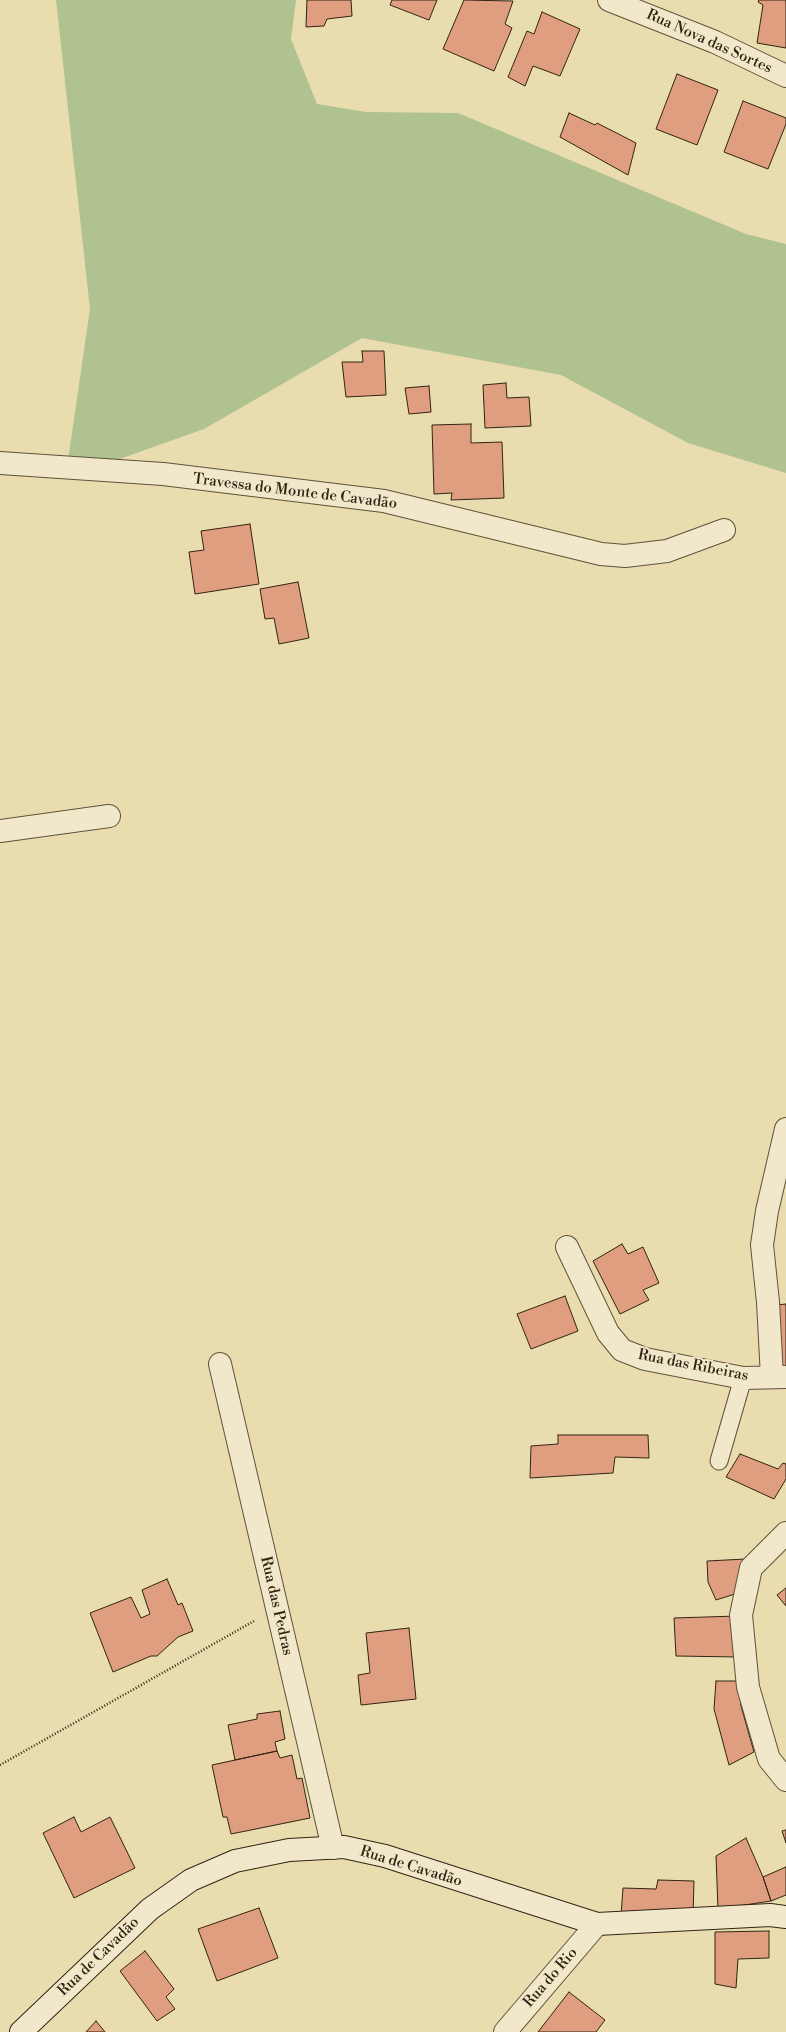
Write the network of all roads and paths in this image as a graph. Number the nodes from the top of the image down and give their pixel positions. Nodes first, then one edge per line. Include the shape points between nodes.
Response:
1 (609, 0) edge
2 (786, 76) edge
3 (0, 463) edge
4 (724, 530) dead end
5 (109, 816) dead end
6 (0, 830) edge
7 (786, 1129) edge
8 (567, 1247) dead end
9 (220, 1364) dead end
10 (779, 1377) edge
11 (743, 1378) junction
12 (719, 1461) dead end
13 (786, 1533) edge
14 (277, 1608) junction
15 (0, 1765) edge
16 (786, 1780) edge
17 (333, 1848) junction
18 (786, 1917) edge
19 (596, 1924) junction
20 (21, 2032) edge
21 (505, 2032) edge

1 - 2 street, Rua Nova das Sortes via 715,42
3 - 4 street, Travessa do Monte de Cavadão via 162,474 384,501 601,554 625,556 667,551
5 - 6 street
7 - 10 street via 762,1245
8 - 11 street, Rua das Ribeiras via 608,1333 622,1350 645,1359
9 - 14 street, Rua das Pedras
10 - 11 street, Rua das Ribeiras
11 - 12 lane
13 - 16 street via 751,1568 741,1615 748,1687 769,1759
14 - 15 path
14 - 17 street, Rua das Pedras
17 - 19 street, Rua de Cavadão via 344,1847 385,1856
17 - 20 street, Rua de Cavadão via 289,1850 235,1861 191,1880 150,1909
18 - 19 street, Rua de Cavadão via 770,1915
19 - 21 street, Rua do Rio

